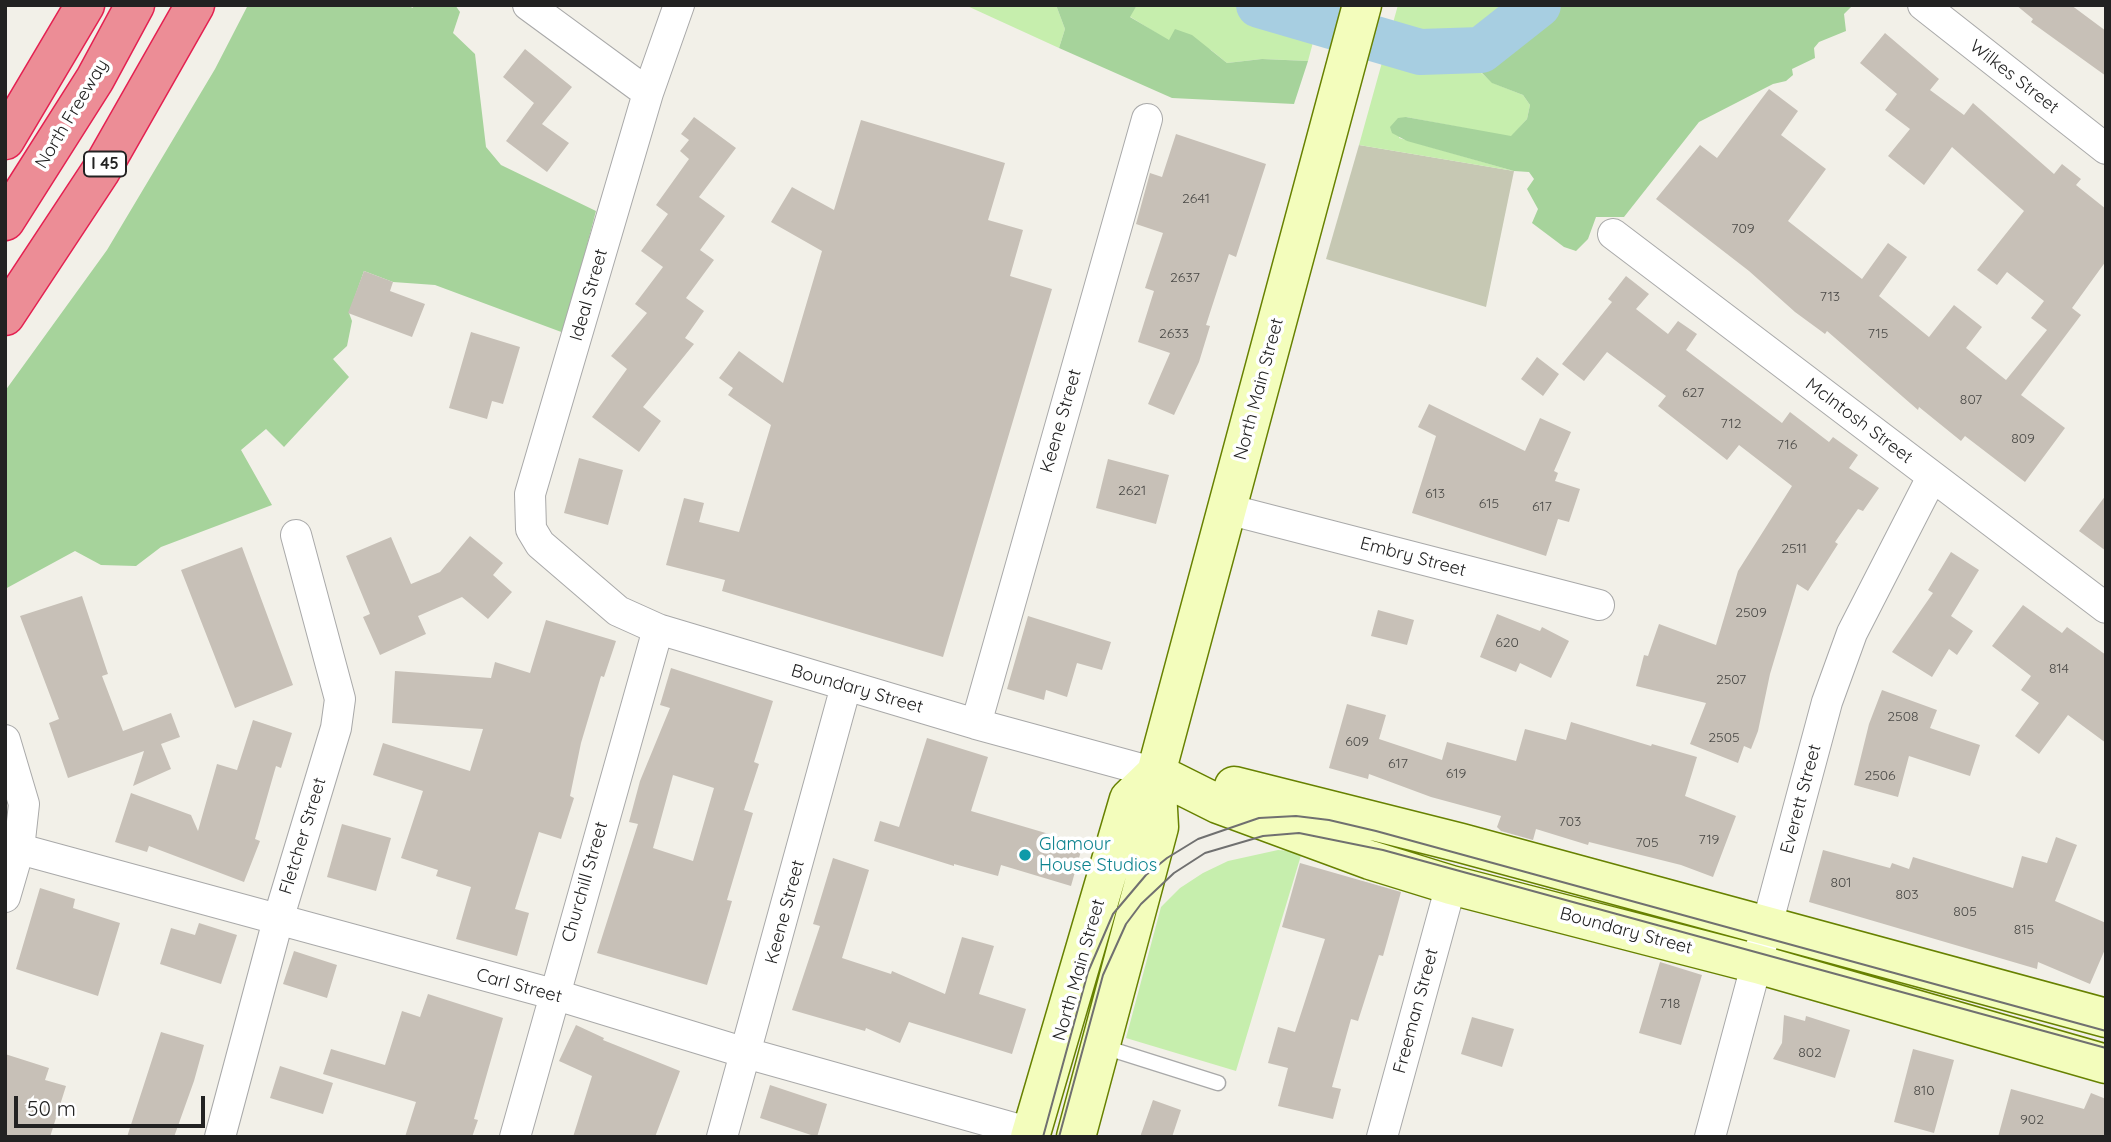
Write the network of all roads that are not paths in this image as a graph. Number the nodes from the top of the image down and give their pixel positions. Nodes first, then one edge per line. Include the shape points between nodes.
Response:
1 (85, 5) edge
2 (135, 5) edge
3 (195, 5) edge
4 (528, 5) edge
5 (679, 5) edge
6 (1362, 5) edge
7 (1923, 5) edge
8 (50, 67) junction
9 (648, 93) junction
10 (5, 108) edge
11 (1147, 119) dead end
12 (5, 140) edge
13 (2106, 149) edge
14 (5, 221) edge
15 (1613, 234) dead end
16 (5, 316) edge
17 (1932, 477) junction
18 (1227, 509) junction
19 (296, 535) dead end
20 (572, 574) joint
21 (1600, 605) dead end
22 (2106, 608) edge
23 (658, 629) junction
24 (846, 686) junction
25 (976, 724) junction
26 (5, 740) edge
27 (1156, 773) junction
28 (10, 776) edge
29 (12, 847) edge
30 (1451, 885) junction
31 (5, 897) edge
32 (278, 920) junction
33 (1767, 926) junction
34 (1757, 964) junction
35 (553, 995) junction
36 (2106, 1018) edge
37 (1100, 1046) junction
38 (746, 1053) junction
39 (2106, 1064) edge
40 (1218, 1083) dead end
41 (1030, 1135) edge
42 (220, 1137) edge
43 (515, 1137) edge
44 (722, 1137) edge
45 (1076, 1137) edge
46 (1382, 1137) edge
47 (1710, 1137) edge

1 - 8 highway
2 - 14 highway, North Freeway via 95,79
3 - 16 highway, I 45 via 100,172
4 - 9 street
5 - 9 street, Ideal Street
6 - 18 main road, North Main Street
7 - 13 street, Wilkes Street
8 - 10 highway
8 - 12 highway
9 - 20 street, Ideal Street via 528,504 531,529 540,544
11 - 25 street, Keene Street
15 - 17 street, McIntosh Street
17 - 22 street, McIntosh Street
17 - 33 street, Everett Street via 1852,633 1827,702
18 - 21 street, Embry Street
18 - 27 main road, North Main Street
19 - 32 street, Fletcher Street via 340,699 336,728
20 - 23 street, Boundary Street via 618,611
23 - 24 street, Boundary Street
23 - 35 street, Churchill Street
24 - 25 street, Boundary Street
24 - 38 street, Keene Street
25 - 27 street, Boundary Street
26 - 28 street
27 - 30 main road, Boundary Street via 1218,804
27 - 33 main road, Boundary Street via 1226,785 1461,843
27 - 37 main road, North Main Street via 1159,827
27 - 41 main road, North Main Street via 1129,799
28 - 29 street via 24,804
29 - 31 street
29 - 32 street, Carl Street
30 - 34 main road, Boundary Street
30 - 46 street, Freeman Street
32 - 35 street, Carl Street
32 - 42 street, Fletcher Street
33 - 34 street, Everett Street
33 - 36 main road, Boundary Street
34 - 39 main road, Boundary Street
34 - 47 street, Everett Street
35 - 38 street, Carl Street
35 - 43 street, Churchill Street
37 - 40 lane
37 - 45 main road, North Main Street
38 - 41 street, Carl Street
38 - 44 street, Keene Street

